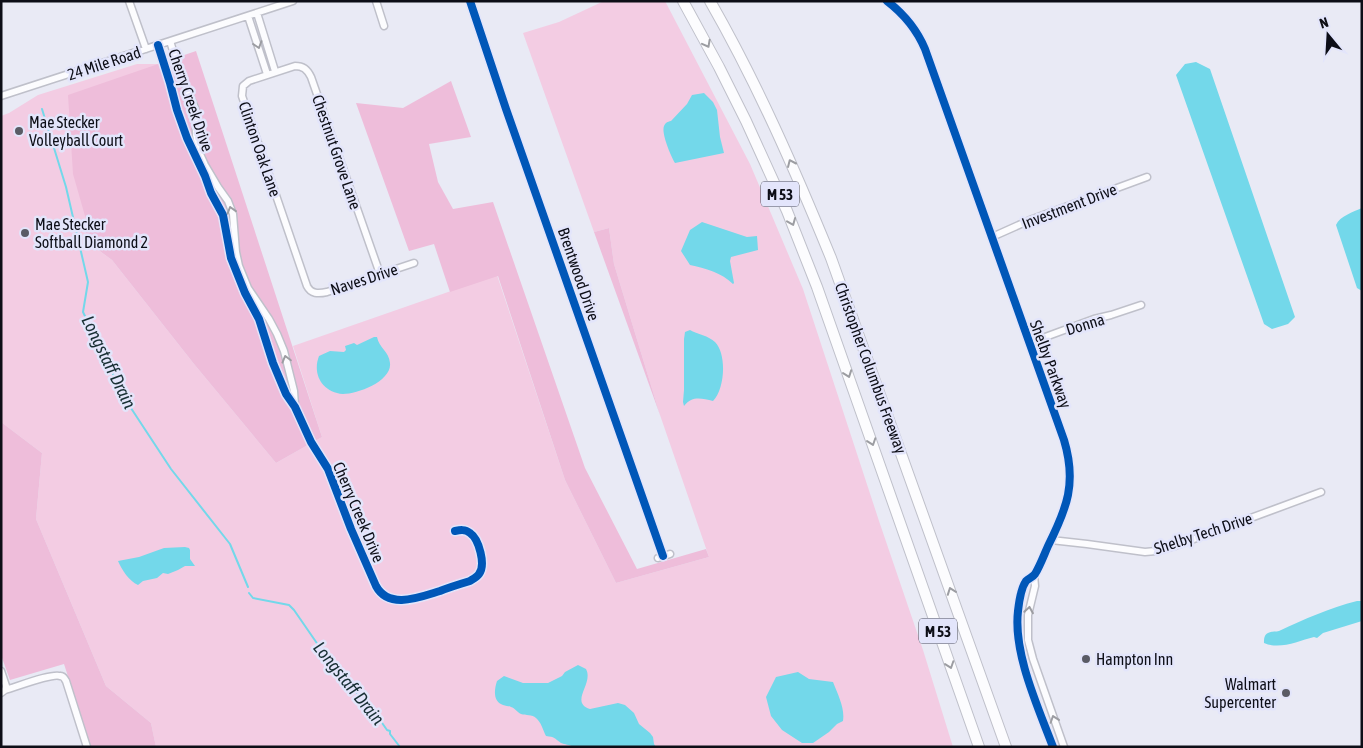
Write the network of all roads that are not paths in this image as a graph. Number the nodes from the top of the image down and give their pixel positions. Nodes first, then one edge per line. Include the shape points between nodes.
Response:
1 (130, 1) edge
2 (293, 1) edge
3 (376, 1) edge
4 (470, 1) edge
5 (683, 1) edge
6 (710, 1) edge
7 (887, 1) edge
8 (256, 13) junction
9 (248, 16) junction
10 (384, 26) dead end
11 (170, 42) junction
12 (158, 45) junction
13 (146, 49) junction
14 (275, 71) junction
15 (267, 74) junction
16 (182, 79) junction
17 (170, 83) junction
18 (1, 96) edge
19 (202, 164) junction
20 (1147, 177) dead end
21 (992, 237) junction
22 (414, 263) dead end
23 (380, 274) junction
24 (246, 289) junction
25 (313, 293) joint
26 (1141, 305) dead end
27 (1029, 343) junction
28 (290, 377) junction
29 (280, 381) junction
30 (295, 407) junction
31 (1321, 492) dead end
32 (455, 530) dead end
33 (1051, 540) junction
34 (664, 556) dead end
35 (1034, 574) junction
36 (1018, 640) junction
37 (1029, 645) junction
38 (1, 672) edge
39 (3, 692) edge
40 (965, 710) junction
41 (87, 747) edge
42 (974, 747) edge
43 (979, 747) edge
44 (1007, 747) edge
45 (1053, 747) edge
46 (1064, 747) edge

1 - 13 street
2 - 8 street, 24 Mile Road
3 - 10 street
4 - 34 street, Brentwood Drive
5 -> 40 highway, Christopher Columbus Freeway / M 53 via 719,67 788,212
44 -> 6 highway, Christopher Columbus Freeway / M 53 via 827,249 776,128
7 - 21 street, Shelby Parkway via 904,16 922,42
8 - 9 street, 24 Mile Road
8 - 14 street
9 - 11 street, 24 Mile Road
9 -> 15 street
11 - 12 street, 24 Mile Road
11 - 16 street, Cherry Creek Drive
12 - 13 street, 24 Mile Road
12 - 17 street, Cherry Creek Drive
13 - 18 street, 24 Mile Road
14 - 15 street, Chestnut Grove Lane
14 - 23 street, Chestnut Grove Lane via 299,66 309,74
15 - 25 street, Clinton Oak Lane via 249,81 243,86 242,94 306,286
16 - 17 street, Cherry Creek Drive
16 - 19 street, Cherry Creek Drive via 195,108
17 - 19 street, Cherry Creek Drive via 187,138
19 - 24 street, Cherry Creek Drive via 211,194 222,215 231,258
24 -> 19 street, Cherry Creek Drive via 236,252 233,214 228,201
20 - 21 street, Investment Drive
21 - 27 street, Shelby Parkway
22 - 23 street, Naves Drive
23 - 25 street, Naves Drive via 327,292
28 -> 24 street, Cherry Creek Drive via 277,334
24 - 29 street, Cherry Creek Drive
26 - 27 street, Donna
27 - 33 street, Shelby Parkway via 1070,465 1068,497
28 - 29 street
28 - 30 street, Cherry Creek Drive
29 - 30 street, Cherry Creek Drive
30 - 32 street, Cherry Creek Drive via 328,469 351,529 382,594 396,600 412,600 470,581 480,574 483,560 475,538 468,531
31 - 33 street, Shelby Tech Drive via 1156,551
33 - 35 street, Shelby Parkway
35 - 36 street, Shelby Parkway via 1026,582 1020,599
37 -> 35 street, Shelby Parkway via 1028,621 1035,586
36 - 37 street
36 - 45 street, Shelby Parkway via 1026,673
46 -> 37 street, Shelby Parkway
38 - 39 street via 6,686
39 - 41 street via 42,679 63,676
40 - 42 highway
40 - 43 highway, Christopher Columbus Freeway / M 53

